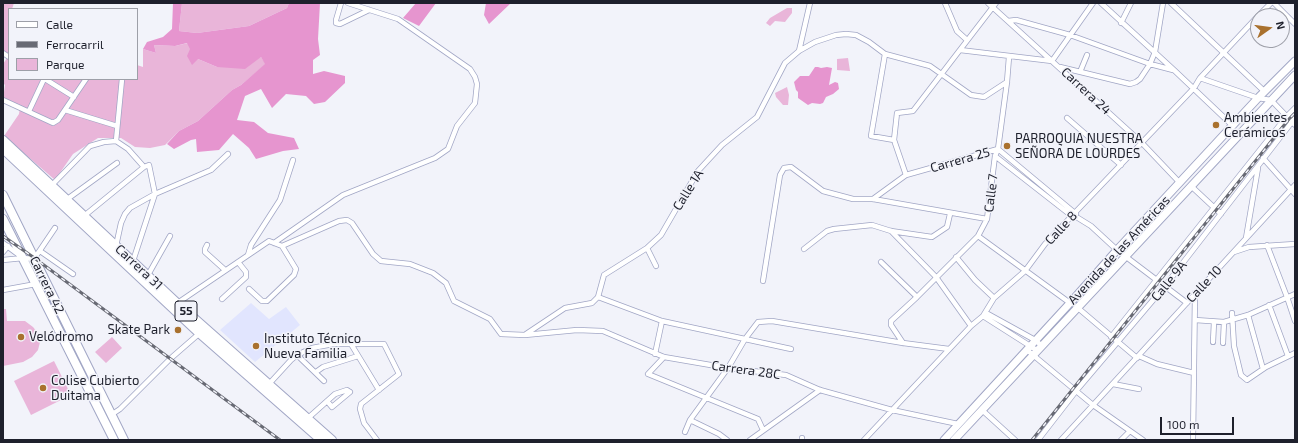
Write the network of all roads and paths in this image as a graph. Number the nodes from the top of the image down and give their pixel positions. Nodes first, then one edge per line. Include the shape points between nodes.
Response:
1 (341, 3) edge
2 (348, 3) edge
3 (810, 3) edge
4 (945, 3) edge
5 (988, 3) edge
6 (1093, 3) edge
7 (1101, 3) edge
8 (1131, 3) edge
9 (1163, 3) edge
10 (1171, 3) edge
11 (1274, 3) edge
12 (994, 5) edge
13 (370, 10) junction
14 (1008, 21) junction
15 (1121, 22) junction
16 (1295, 24) edge
17 (1250, 25) edge
18 (1070, 35) junction
19 (967, 40) junction
20 (960, 50) junction
21 (799, 51) junction
22 (1154, 52) junction
23 (1224, 53) junction
24 (885, 54) junction
25 (1087, 55) dead end
26 (1009, 57) junction
27 (1052, 61) junction
28 (1295, 61) edge
29 (1150, 64) junction
30 (1059, 67) junction
31 (1175, 71) junction
32 (1080, 72) junction
33 (940, 74) junction
34 (1295, 75) edge
35 (1200, 78) junction
36 (44, 80) edge
37 (47, 80) edge
38 (85, 80) edge
39 (122, 80) edge
40 (1007, 82) junction
41 (1194, 88) junction
42 (1264, 91) junction
43 (74, 97) junction
44 (1258, 98) junction
45 (3, 100) edge
46 (1271, 100) junction
47 (1295, 108) edge
48 (65, 110) junction
49 (29, 111) junction
50 (1287, 116) junction
51 (1067, 118) dead end
52 (1294, 122) edge
53 (117, 126) junction
54 (1233, 126) junction
55 (3, 140) edge
56 (894, 140) junction
57 (116, 141) junction
58 (1142, 143) junction
59 (3, 149) edge
60 (998, 149) junction
61 (1212, 149) junction
62 (228, 154) dead end
63 (1220, 155) junction
64 (996, 156) junction
65 (1263, 158) junction
66 (293, 160) dead end
67 (117, 163) dead end
68 (1121, 165) junction
69 (147, 166) junction
70 (1258, 166) junction
71 (906, 175) junction
72 (42, 181) junction
73 (1180, 183) junction
74 (1295, 185) edge
75 (1191, 186) junction
76 (50, 189) junction
77 (1291, 189) junction
78 (155, 194) junction
79 (1295, 194) edge
80 (3, 195) edge
81 (873, 199) junction
82 (66, 200) junction
83 (1214, 208) junction
84 (950, 214) junction
85 (1221, 214) junction
86 (1075, 215) junction
87 (84, 216) junction
88 (3, 219) edge
89 (987, 219) junction
90 (54, 228) dead end
91 (891, 231) junction
92 (170, 236) dead end
93 (978, 236) junction
94 (1246, 238) junction
95 (274, 243) junction
96 (5, 244) edge
97 (1295, 244) edge
98 (207, 245) dead end
99 (1267, 245) junction
100 (116, 246) junction
101 (282, 246) junction
102 (647, 248) junction
103 (804, 248) dead end
104 (1117, 250) junction
105 (40, 251) junction
106 (3, 252) edge
107 (1234, 252) junction
108 (248, 255) junction
109 (1126, 255) junction
110 (956, 257) junction
111 (23, 258) junction
112 (3, 260) edge
113 (34, 260) junction
114 (133, 261) junction
115 (238, 262) junction
116 (881, 262) dead end
117 (656, 266) dead end
118 (225, 270) junction
119 (1025, 270) junction
120 (73, 274) dead end
121 (148, 275) junction
122 (936, 277) junction
123 (1157, 280) junction
124 (763, 281) dead end
125 (36, 284) junction
126 (1165, 286) junction
127 (249, 289) dead end
128 (3, 290) edge
129 (1195, 293) junction
130 (1295, 294) edge
131 (598, 297) junction
132 (1287, 297) junction
133 (994, 298) junction
134 (222, 299) dead end
135 (915, 299) junction
136 (1070, 303) junction
137 (1187, 303) junction
138 (175, 305) junction
139 (1269, 305) junction
140 (1078, 308) junction
141 (1232, 313) dead end
142 (985, 314) junction
143 (1248, 314) junction
144 (1195, 320) junction
145 (1233, 320) junction
146 (1295, 320) edge
147 (662, 321) junction
148 (1214, 322) junction
149 (1224, 322) junction
150 (971, 326) junction
151 (202, 330) junction
152 (525, 335) junction
153 (1110, 336) junction
154 (745, 339) junction
155 (1117, 342) junction
156 (1213, 342) dead end
157 (903, 343) junction
158 (1223, 343) dead end
159 (351, 344) junction
160 (1031, 345) junction
161 (791, 349) dead end
162 (949, 349) junction
163 (1038, 350) junction
164 (1295, 353) edge
165 (655, 354) junction
166 (297, 355) junction
167 (358, 356) junction
168 (1288, 356) junction
169 (664, 357) junction
170 (1138, 357) junction
171 (728, 368) junction
172 (1263, 369) junction
173 (316, 372) junction
174 (1194, 374) junction
175 (324, 381) dead end
176 (269, 384) junction
177 (1113, 384) junction
178 (1139, 389) dead end
179 (379, 390) junction
180 (820, 390) junction
181 (1076, 391) junction
182 (705, 398) junction
183 (327, 401) junction
184 (1093, 405) junction
185 (892, 410) junction
186 (982, 410) junction
187 (111, 415) junction
188 (307, 419) junction
189 (690, 420) junction
190 (958, 424) junction
191 (763, 430) junction
192 (685, 432) dead end
193 (1130, 432) junction
194 (954, 436) edge
195 (114, 440) edge
196 (124, 440) edge
197 (321, 440) edge
198 (332, 440) edge
199 (377, 440) edge
200 (727, 440) edge
201 (751, 440) edge
202 (864, 440) edge
203 (944, 440) edge
204 (1016, 440) edge
205 (1038, 440) edge
206 (1061, 440) edge
207 (1121, 440) edge
208 (1143, 440) edge
209 (1193, 440) edge

1 - 13 street via 336,20 336,23 340,24
2 - 13 street
3 - 21 street
4 - 19 street via 957,31
5 - 12 street, Carrera 24
6 - 18 street
7 - 15 street
8 - 15 street
9 - 22 street
10 - 23 street
11 - 16 street
12 - 14 street, Carrera 24
12 - 19 street
13 - 95 street via 398,19 470,69 477,84 474,103 457,126 448,149 435,158 343,195
14 - 18 street via 1016,20
14 - 27 street, Carrera 24
15 - 22 street
17 - 23 street, Calle 8
18 - 27 street
18 - 29 street
19 - 20 street
20 - 26 street
20 - 33 street
21 - 24 street, Calle 1A via 815,42 846,34 856,35
21 - 102 street, Calle 1A via 785,63 757,117 722,145 698,171 661,235
22 - 29 street
22 - 31 street
23 - 35 street, Calle 8
23 - 42 street
24 - 33 street via 930,66
24 - 56 street via 871,136
25 - 32 street
26 - 27 street
26 - 40 street, Calle 7
27 - 30 street, Carrera 24
28 - 42 main road, Avenida de las Américas
29 - 31 street
29 - 32 street via 1140,79 1130,84
30 - 32 street
30 - 58 street, Carrera 24
31 - 41 street
33 - 40 street via 975,96 984,97
33 - 56 street via 913,111 897,113
34 - 46 main road, Avenida de las Américas
35 - 41 street, Calle 8
35 - 44 street
36 - 49 street
37 - 43 street
38 - 43 street
39 - 53 street
40 - 60 street, Calle 7
41 - 54 street
41 - 58 street, Calle 8
42 - 44 main road, Avenida de las Américas
43 - 48 street
44 - 46 street
44 - 54 main road, Avenida de las Américas
45 - 49 street
46 - 50 street
46 - 63 main road, Avenida de las Américas
47 - 50 street, Calle 9A
48 - 49 street via 58,120 53,122
48 - 53 street
50 - 52 street
50 - 83 street, Calle 9A
51 - 68 street
52 - 65 street, Calle 9A
53 - 57 street
54 - 61 main road, Avenida de las Américas
55 - 72 highway, Carrera 31 / 55
56 - 71 street
57 - 69 street
57 - 76 street via 90,146
58 - 68 street, Calle 8
58 - 73 street, Carrera 24
59 - 72 highway, Carrera 31 / 55
60 - 64 street, Calle 7
60 - 71 street, Carrera 25
60 - 86 street, Carrera 25
61 - 63 main road
61 - 73 main road, Avenida de las Américas
62 - 78 street via 211,170
63 - 75 main road, Avenida de las Américas
64 - 86 street, Carrera 25 via 1068,213
64 - 89 street, Calle 7
65 - 70 street, Calle 9A
65 - 77 street
66 - 108 street via 280,200 251,245
67 - 82 street
68 - 86 street, Calle 8
69 - 78 street
69 - 87 street
70 - 85 street, Calle 9A
70 - 94 street
71 - 81 street, Carrera 25
72 - 76 highway, Carrera 31 / 55
73 - 104 main road, Avenida de las Américas
74 - 77 street, Calle 10
75 - 83 street
75 - 109 main road, Avenida de las Américas
76 - 82 highway, Carrera 31 / 55
76 - 138 highway, Carrera 31 / 55
77 - 79 street
77 - 94 street, Calle 10
78 - 100 street via 130,208 125,214
78 - 114 street
80 - 113 highway, Carrera 42
81 - 84 street
81 - 124 street via 853,199 823,191 792,167 784,168 780,175
82 - 87 highway, Carrera 31 / 55
83 - 85 street
83 - 123 street, Calle 9A
84 - 89 street
84 - 91 street via 947,227 932,237
85 - 126 street, Calle 9A
86 - 104 street, Carrera 25
86 - 119 street, Calle 8 via 1045,244
87 - 100 highway, Carrera 31 / 55
88 - 111 highway, Carrera 42
89 - 93 street, Calle 7
90 - 105 street
91 - 103 street via 872,225 834,229 827,231
91 - 122 street
92 - 121 street
93 - 110 street, Calle 7
93 - 119 street
94 - 107 street, Calle 10
95 - 101 street
95 - 108 street via 269,241
96 - 106 street
96 - 111 street
97 - 99 street
98 - 118 street via 205,252
99 - 107 street
99 - 132 street
100 - 114 highway, Carrera 31 / 55
101 - 127 street via 296,269 294,275 267,301 262,301
101 - 152 street via 338,221 347,220 381,261 410,264 434,273 446,283 454,301 490,319 501,334
102 - 117 street
102 - 131 street, Calle 1A via 604,275
104 - 109 street, Carrera 25
104 - 136 main road, Avenida de las Américas
105 - 113 street
105 - 120 street
107 - 129 street, Calle 10
108 - 115 street
109 - 123 street, Carrera 25
109 - 140 main road, Avenida de las Américas
110 - 122 street, Calle 7
110 - 133 street
111 - 112 street
111 - 113 street
111 - 125 highway, Carrera 42
113 - 187 highway, Carrera 42
114 - 121 highway, Carrera 31 / 55
115 - 118 street
115 - 134 street via 246,272 246,277
116 - 135 street
118 - 138 street
119 - 133 street, Calle 8
119 - 136 street
121 - 138 highway, Carrera 31 / 55
122 - 135 street, Calle 7
122 - 150 street
123 - 126 street, Carrera 25
123 - 153 street, Calle 9A
125 - 128 street
125 - 195 highway, Carrera 42
126 - 137 street, Carrera 25
126 - 155 street, Calle 9A
129 - 137 street, Calle 10
129 - 144 street
130 - 132 street
131 - 147 street
131 - 152 street via 592,303 565,308
132 - 139 street
132 - 146 street
133 - 142 street, Calle 8
135 - 157 street, Calle 7 via 891,321 891,326
136 - 160 main road, Avenida de las Américas
137 - 170 street, Calle 10
138 - 151 highway, Carrera 31 / 55
139 - 143 street
139 - 168 street
140 - 153 street
140 - 163 main road, Avenida de las Américas
141 - 145 street
142 - 150 street, Calle 8
142 - 160 street
143 - 145 street
143 - 172 street
144 - 148 street
144 - 174 street
145 - 149 street
145 - 172 street via 1234,346 1240,375 1247,380
147 - 154 street
147 - 165 street
148 - 149 street
148 - 156 street
149 - 158 street
150 - 162 street, Calle 8
151 - 176 highway, Carrera 31 / 55
151 - 187 street
151 - 197 highway, Carrera 31 / 55
152 - 165 street, Carrera 28C via 577,330 603,331
153 - 155 street
154 - 157 street via 758,322 764,321
154 - 161 street
154 - 171 street
155 - 170 street
155 - 181 street, Calle 9A
157 - 162 street
159 - 166 street via 312,348
159 - 167 street
159 - 179 street via 384,344 399,374
160 - 163 street
160 - 163 street
160 - 190 main road, Avenida de las Américas
162 - 185 street, Calle 8
163 - 181 street
163 - 186 main road, Avenida de las Américas
164 - 168 street
165 - 169 street, Carrera 28C
166 - 173 street
166 - 176 street
167 - 173 street via 323,367
167 - 179 street
168 - 172 street
169 - 171 street, Carrera 28C
169 - 182 street via 648,374
170 - 174 street
170 - 177 street, Calle 10
171 - 180 street, Carrera 28C via 786,375
171 - 182 street
173 - 175 street
174 - 209 street
176 - 188 highway, Carrera 31 / 55
177 - 178 street
177 - 184 street, Calle 10
179 - 199 street via 361,404 360,409 364,423
180 - 185 street, Carrera 28C
180 - 191 street
181 - 184 street
181 - 205 street, Calle 9A
182 - 189 street
182 - 191 street via 758,419
183 - 183 street via 332,407 350,392 347,390 335,394
183 - 188 street
184 - 193 street
184 - 206 street, Calle 10
185 - 190 street, Carrera 28C
185 - 202 street, Calle 8
186 - 194 main road, Avenida de las Américas
186 - 204 street
187 - 196 highway, Carrera 42
188 - 198 highway, Carrera 31 / 55
189 - 192 street
189 - 200 street
190 - 194 main road, Avenida de las Américas
191 - 201 street
193 - 207 street
193 - 208 street
194 - 203 main road, Avenida de las Américas

